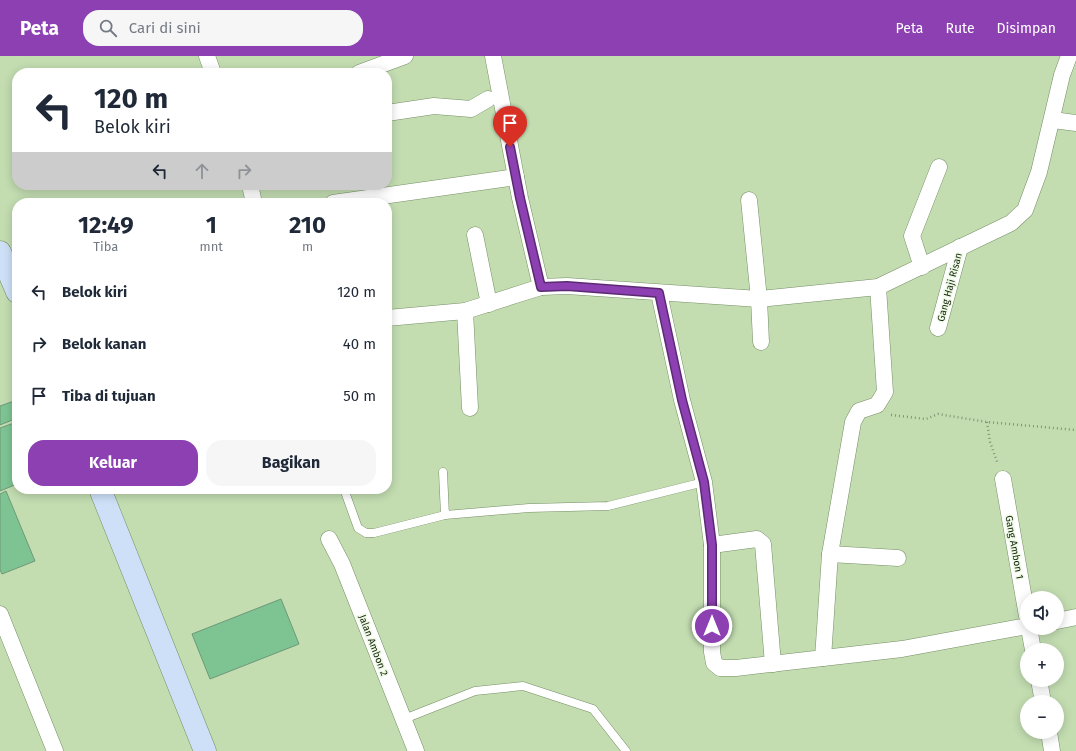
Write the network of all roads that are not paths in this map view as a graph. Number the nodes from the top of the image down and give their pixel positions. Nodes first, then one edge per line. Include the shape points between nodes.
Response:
1 (207, 56) edge
2 (405, 56) edge
3 (493, 56) edge
4 (1069, 56) edge
5 (211, 68) edge
6 (373, 68) edge
7 (488, 99) dead end
8 (392, 112) edge
9 (1053, 120) junction
10 (1076, 123) edge
11 (939, 168) dead end
12 (516, 177) junction
13 (368, 198) edge
14 (749, 200) dead end
15 (475, 235) dead end
16 (960, 247) junction
17 (2, 263) edge
18 (922, 267) junction
19 (12, 282) edge
20 (541, 287) junction
21 (878, 287) junction
22 (659, 293) junction
23 (759, 299) junction
24 (489, 304) junction
25 (465, 311) junction
26 (392, 314) edge
27 (938, 328) dead end
28 (761, 342) dead end
29 (470, 408) dead end
30 (443, 472) dead end
31 (1004, 479) road end
32 (704, 482) junction
33 (102, 494) edge
34 (346, 494) edge
35 (444, 515) junction
36 (330, 540) dead end
37 (712, 545) junction
38 (830, 554) junction
39 (898, 558) dead end
40 (1023, 591) edge
41 (0, 614) edge
42 (1076, 617) edge
43 (1064, 620) edge
44 (1020, 628) edge
45 (823, 658) junction
46 (773, 664) junction
47 (404, 719) junction
48 (1050, 739) edge
49 (55, 751) edge
50 (205, 751) edge
51 (416, 751) edge
52 (626, 751) edge
53 (1052, 751) edge

1 - 5 street
2 - 6 street
3 - 12 street
4 - 9 street via 1062,75
7 - 8 street via 471,109 434,106
9 - 10 street
9 - 16 street via 1026,210 1011,222
11 - 18 street via 912,236
12 - 13 street
12 - 20 street
14 - 23 street
15 - 24 street
16 - 18 street
16 - 27 street, Gang Haji Risan
17 - 19 street
18 - 21 street
20 - 22 street via 567,286
20 - 24 street
21 - 23 street
21 - 38 street via 885,392 877,405 859,411 853,422
22 - 23 street
22 - 32 street via 682,400
23 - 28 street
24 - 25 street
25 - 26 street
25 - 29 street
30 - 35 lane
31 - 40 street, Gang Ambon 1
32 - 35 lane via 608,506 529,508
32 - 37 street
33 - 50 street
34 - 35 lane via 358,528 366,534
36 - 47 street, Jalan Ambon 2
37 - 46 street via 757,539 763,544
37 - 46 street via 714,663 720,668
38 - 39 street
38 - 45 street
41 - 49 street
42 - 43 street
44 - 45 street via 902,650
45 - 46 street
47 - 51 street, Jalan Ambon 2
47 - 52 lane via 475,691 523,686 593,709
48 - 53 street

